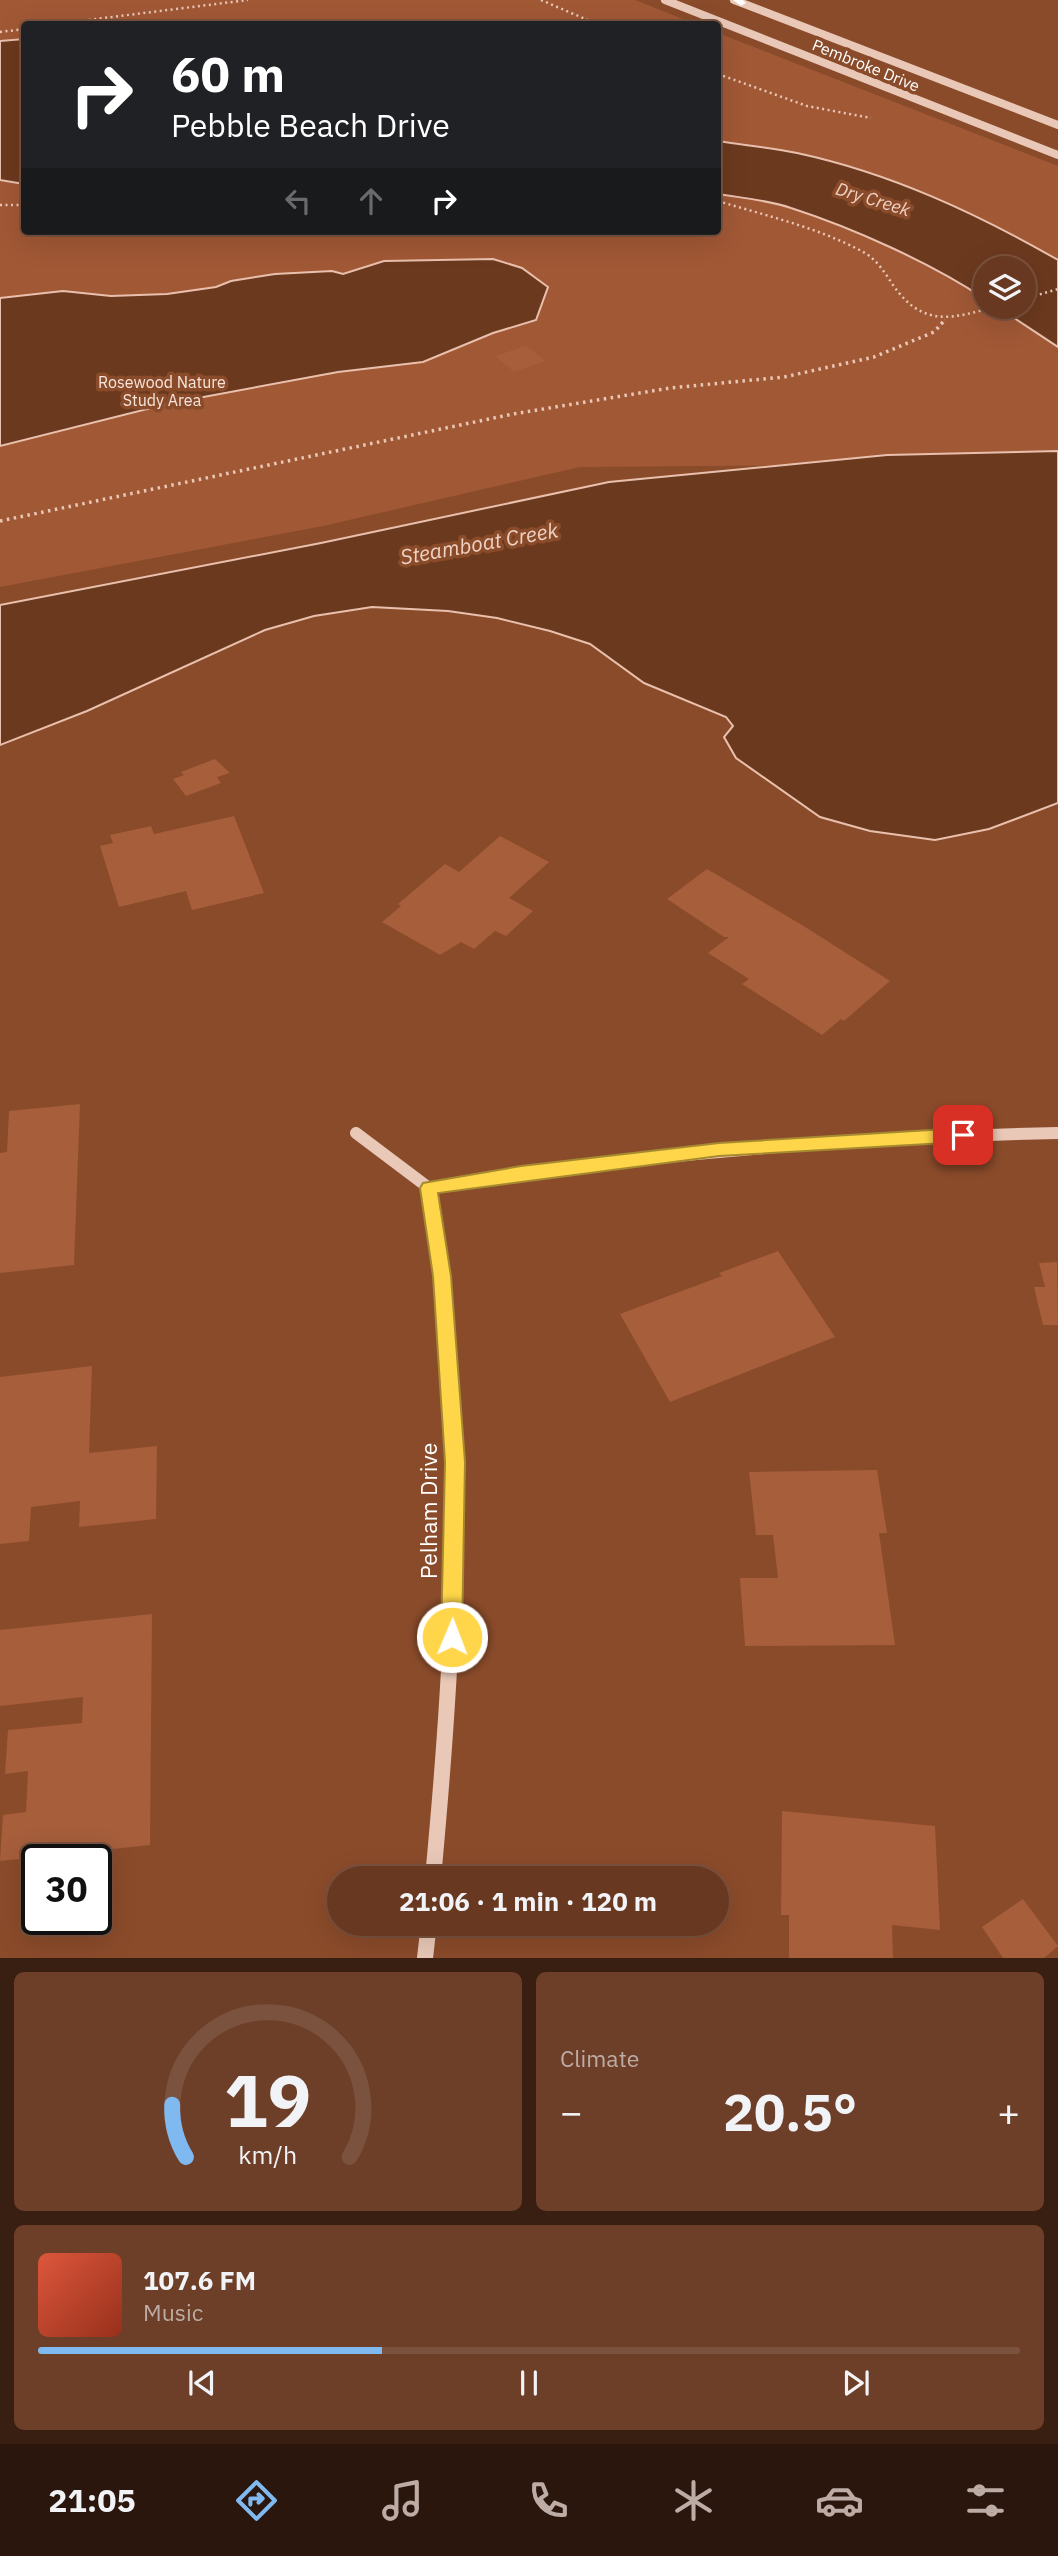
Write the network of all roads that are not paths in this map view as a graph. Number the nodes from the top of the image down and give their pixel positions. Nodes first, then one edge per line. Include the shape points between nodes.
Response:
1 (665, 0) edge
2 (738, 1) edge
3 (718, 21) edge
4 (721, 22) edge
5 (1058, 125) edge
6 (1058, 155) edge
7 (356, 1133) dead end
8 (1058, 1133) edge
9 (429, 1188) junction
10 (434, 1866) edge
11 (428, 1936) edge
12 (425, 1958) edge

1 - 3 street, Pembroke Drive
2 - 5 street, Pembroke Drive
4 - 6 street, Pembroke Drive
7 - 9 street
8 - 9 street via 915,1136 719,1150
9 - 10 street, Pelham Drive via 442,1276 455,1462 451,1687
11 - 12 street

